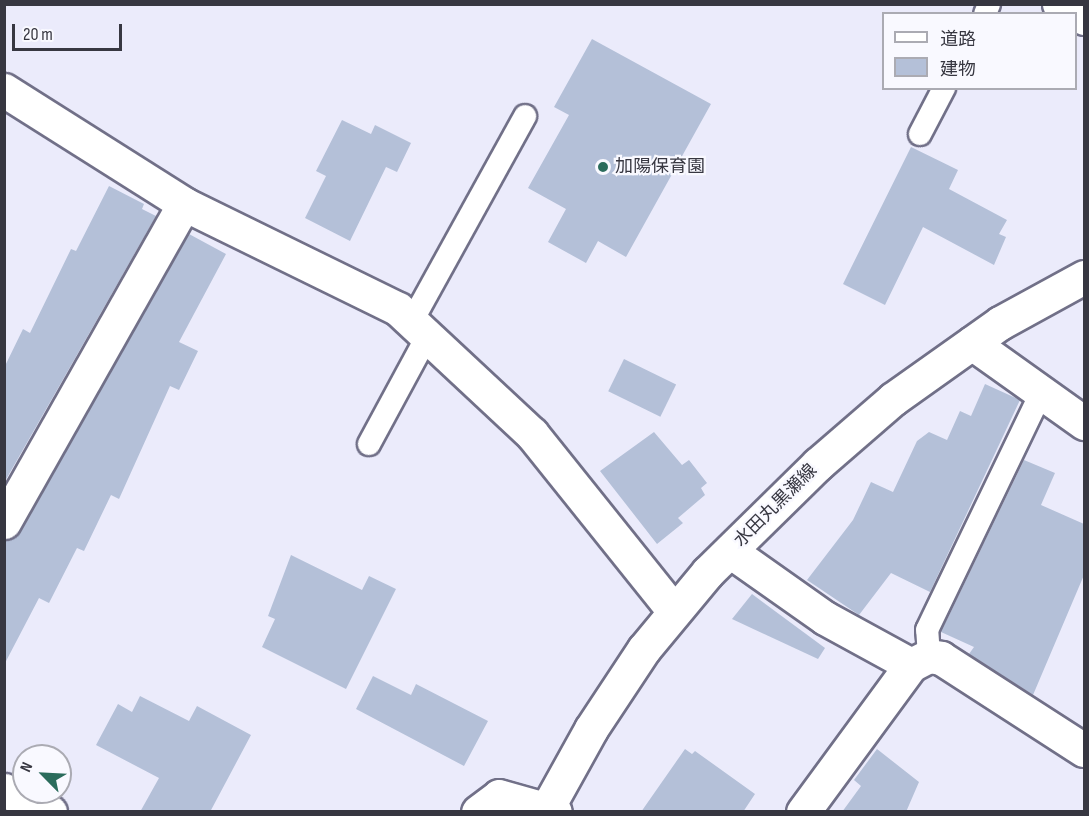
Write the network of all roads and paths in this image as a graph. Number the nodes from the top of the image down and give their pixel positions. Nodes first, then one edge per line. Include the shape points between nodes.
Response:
1 (1059, 4) edge
2 (1073, 12) edge
3 (4, 90) edge
4 (943, 90) edge
5 (525, 116) dead end
6 (920, 134) dead end
7 (184, 204) junction
8 (1084, 277) edge
9 (420, 328) junction
10 (972, 343) junction
11 (1041, 393) junction
12 (1084, 423) edge
13 (369, 444) dead end
14 (4, 522) edge
15 (730, 551) junction
16 (674, 611) junction
17 (920, 661) junction
18 (1084, 750) edge
19 (4, 790) edge
20 (549, 810) edge
21 (50, 812) edge
22 (478, 812) edge
23 (803, 812) edge

1 - 2 street
3 - 7 street
4 - 6 lane
5 - 9 lane
7 - 9 street via 349,282
7 - 14 street
8 - 10 street, 水田丸黒瀬線
9 - 13 lane
9 - 16 street via 531,434
10 - 11 street
10 - 15 street, 水田丸黒瀬線 via 885,406 818,464
11 - 12 street
11 - 17 lane via 927,630
15 - 16 street, 水田丸黒瀬線
15 - 17 street via 825,618
16 - 20 street, 水田丸黒瀬線 via 591,729
17 - 18 street via 941,658
17 - 23 street
19 - 21 street
20 - 22 street via 499,796

